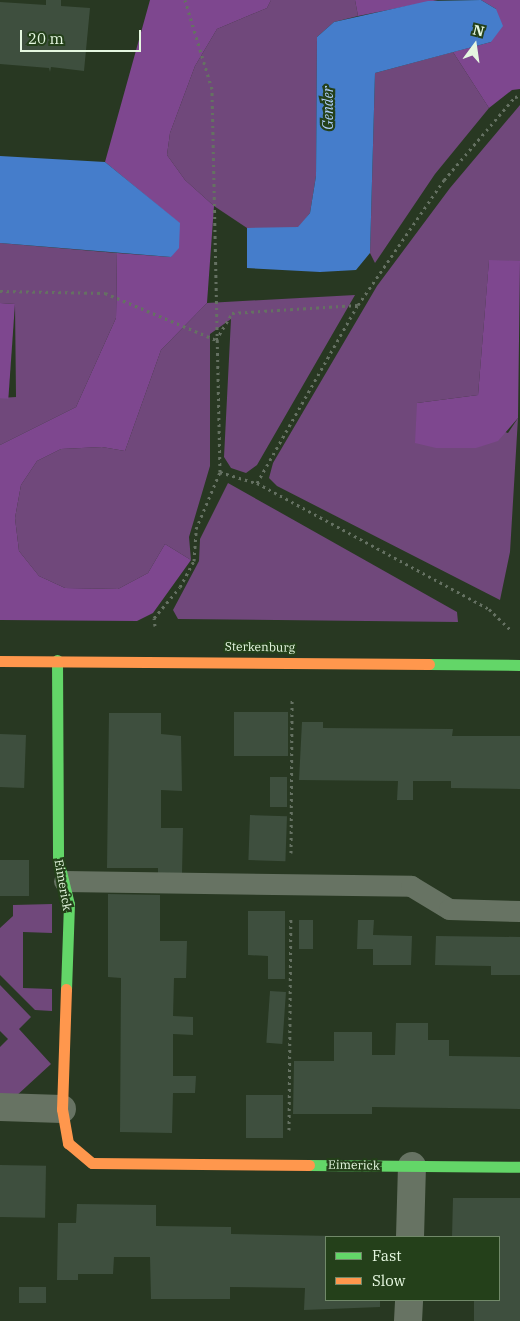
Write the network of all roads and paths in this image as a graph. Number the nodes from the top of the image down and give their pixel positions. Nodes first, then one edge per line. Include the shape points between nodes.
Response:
1 (185, 0) edge
2 (520, 96) edge
3 (0, 291) edge
4 (358, 305) junction
5 (216, 340) junction
6 (220, 472) junction
7 (257, 483) junction
8 (514, 633) dead end
9 (57, 660) junction
10 (156, 660) junction
11 (0, 661) edge
12 (520, 665) edge
13 (64, 881) junction
14 (520, 911) edge
15 (0, 1107) edge
16 (62, 1109) junction
17 (412, 1166) junction
18 (520, 1167) edge
19 (410, 1236) edge
20 (409, 1301) edge
21 (408, 1321) edge

1 - 5 path via 212,89
2 - 4 path via 515,97 444,180
3 - 5 path via 104,293
4 - 5 path via 232,313
4 - 7 path
5 - 6 path
6 - 7 path
6 - 10 path via 196,529 194,561 180,587 154,618
7 - 8 path via 489,609
9 - 10 street, Sterkenburg
9 - 11 street, Sterkenburg
9 - 13 street, Eimerick via 58,859
10 - 12 street, Sterkenburg
13 - 14 lane via 411,886 449,909
13 - 16 street, Eimerick via 69,904
15 - 16 street
16 - 17 street, Eimerick via 68,1143 92,1162
17 - 18 street, Eimerick
17 - 19 street
20 - 21 street

